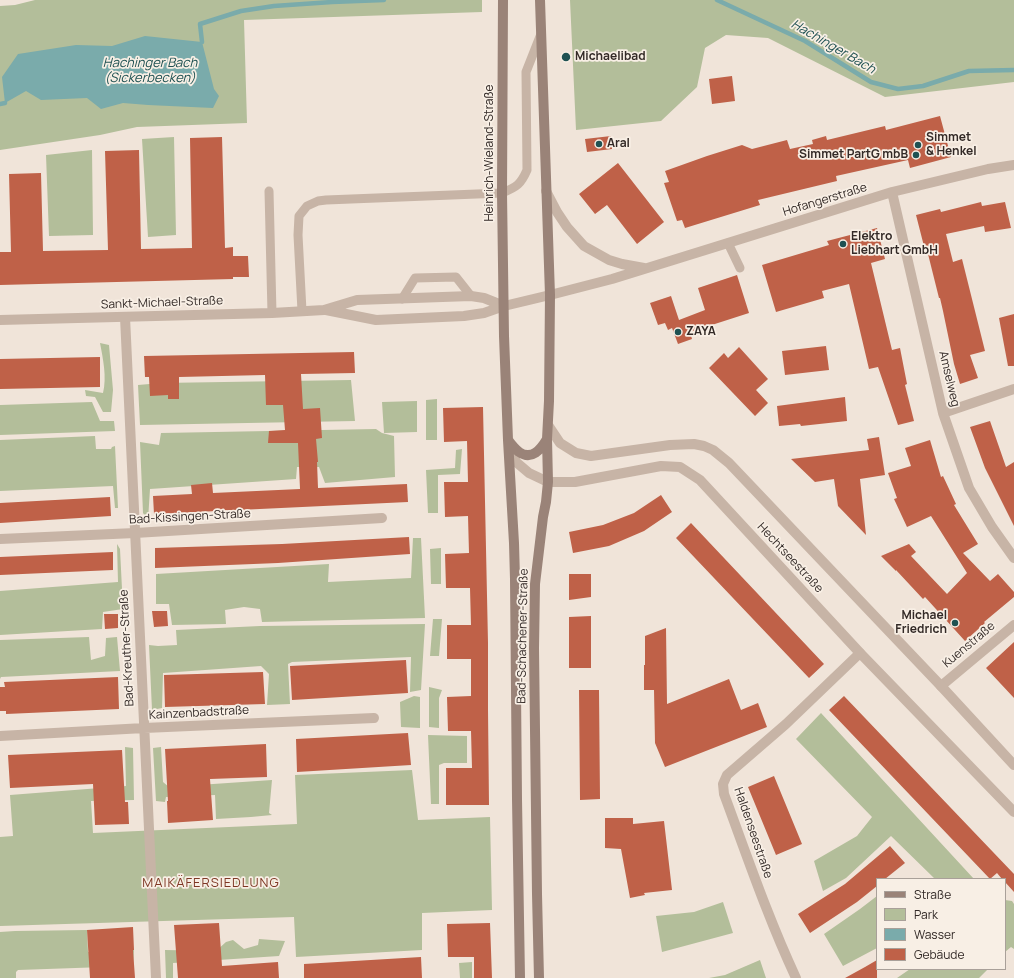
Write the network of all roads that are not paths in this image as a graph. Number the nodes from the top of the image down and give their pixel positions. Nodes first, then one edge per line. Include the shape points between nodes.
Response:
1 (503, 0) edge
2 (540, 0) edge
3 (541, 33) junction
4 (1014, 165) edge
5 (269, 191) dead end
6 (546, 191) junction
7 (892, 192) junction
8 (502, 193) junction
9 (728, 243) junction
10 (646, 268) junction
11 (740, 268) dead end
12 (550, 295) junction
13 (471, 296) junction
14 (402, 298) junction
15 (504, 306) junction
16 (324, 310) junction
17 (302, 311) junction
18 (272, 313) junction
19 (125, 317) junction
20 (0, 320) edge
21 (1014, 389) edge
22 (943, 413) junction
23 (548, 425) junction
24 (547, 439) junction
25 (508, 440) junction
26 (548, 482) junction
27 (382, 518) dead end
28 (135, 533) junction
29 (0, 539) edge
30 (1014, 558) edge
31 (1014, 625) edge
32 (860, 653) junction
33 (941, 686) junction
34 (374, 718) dead end
35 (144, 728) junction
36 (0, 736) edge
37 (1014, 765) edge
38 (1014, 812) edge
39 (156, 978) edge
40 (520, 978) edge
41 (539, 978) edge
42 (796, 978) edge

1 - 8 main road, Heinrich-Wieland-Straße
2 - 3 main road
3 - 6 main road
3 - 8 lane via 526,72 527,170 514,188
4 - 7 street, Hofangerstraße
5 - 18 lane
6 - 10 street, Hofangerstraße via 567,227 584,246 609,260
6 - 12 main road
7 - 9 street, Hofangerstraße
7 - 22 street, Amselweg
8 - 15 main road, Heinrich-Wieland-Straße
8 - 17 lane via 326,200 307,206 299,216 298,235
9 - 10 street, Hofangerstraße
9 - 11 lane
10 - 12 street, Hofangerstraße
12 - 15 street, Sankt-Michael-Straße
12 - 23 main road, Bad-Schachener-Straße
13 - 14 street, Sankt-Michael-Straße
13 - 14 lane via 456,277 415,278
13 - 15 street, Sankt-Michael-Straße
14 - 16 street, Sankt-Michael-Straße via 357,300
15 - 16 street, Sankt-Michael-Straße via 464,316 376,320
15 - 25 main road, Bad-Schachener-Straße
16 - 17 street, Sankt-Michael-Straße
17 - 18 street, Sankt-Michael-Straße
18 - 19 street, Sankt-Michael-Straße
19 - 20 street, Sankt-Michael-Straße
19 - 28 street, Bad-Kreuther-Straße
21 - 22 street
22 - 30 street, Amselweg via 969,488
23 - 24 main road, Bad-Schachener-Straße
23 - 33 street, Hechtseestraße via 560,442 576,453 591,456 683,444 704,446 713,450
24 - 25 main road via 541,449 528,455 518,451
24 - 26 main road, Bad-Schachener-Straße
25 - 26 street, Hechtseestraße via 516,462 530,474
25 - 40 main road, Bad-Schachener-Straße via 515,579
26 - 32 street, Hechtseestraße via 575,482 661,466 680,467 700,480
26 - 41 main road, Bad-Schachener-Straße via 535,584
27 - 28 street, Bad-Kissingen-Straße
28 - 29 street, Bad-Kissingen-Straße
28 - 35 street, Bad-Kreuther-Straße
31 - 33 street, Kuenstraße
32 - 38 street, Hechtseestraße
32 - 42 street, Haldenseestraße via 786,724 727,775 723,784 724,794 754,876
33 - 37 street, Hechtseestraße
34 - 35 street, Kainzenbadstraße
35 - 36 street, Kainzenbadstraße
35 - 39 street, Bad-Kreuther-Straße

